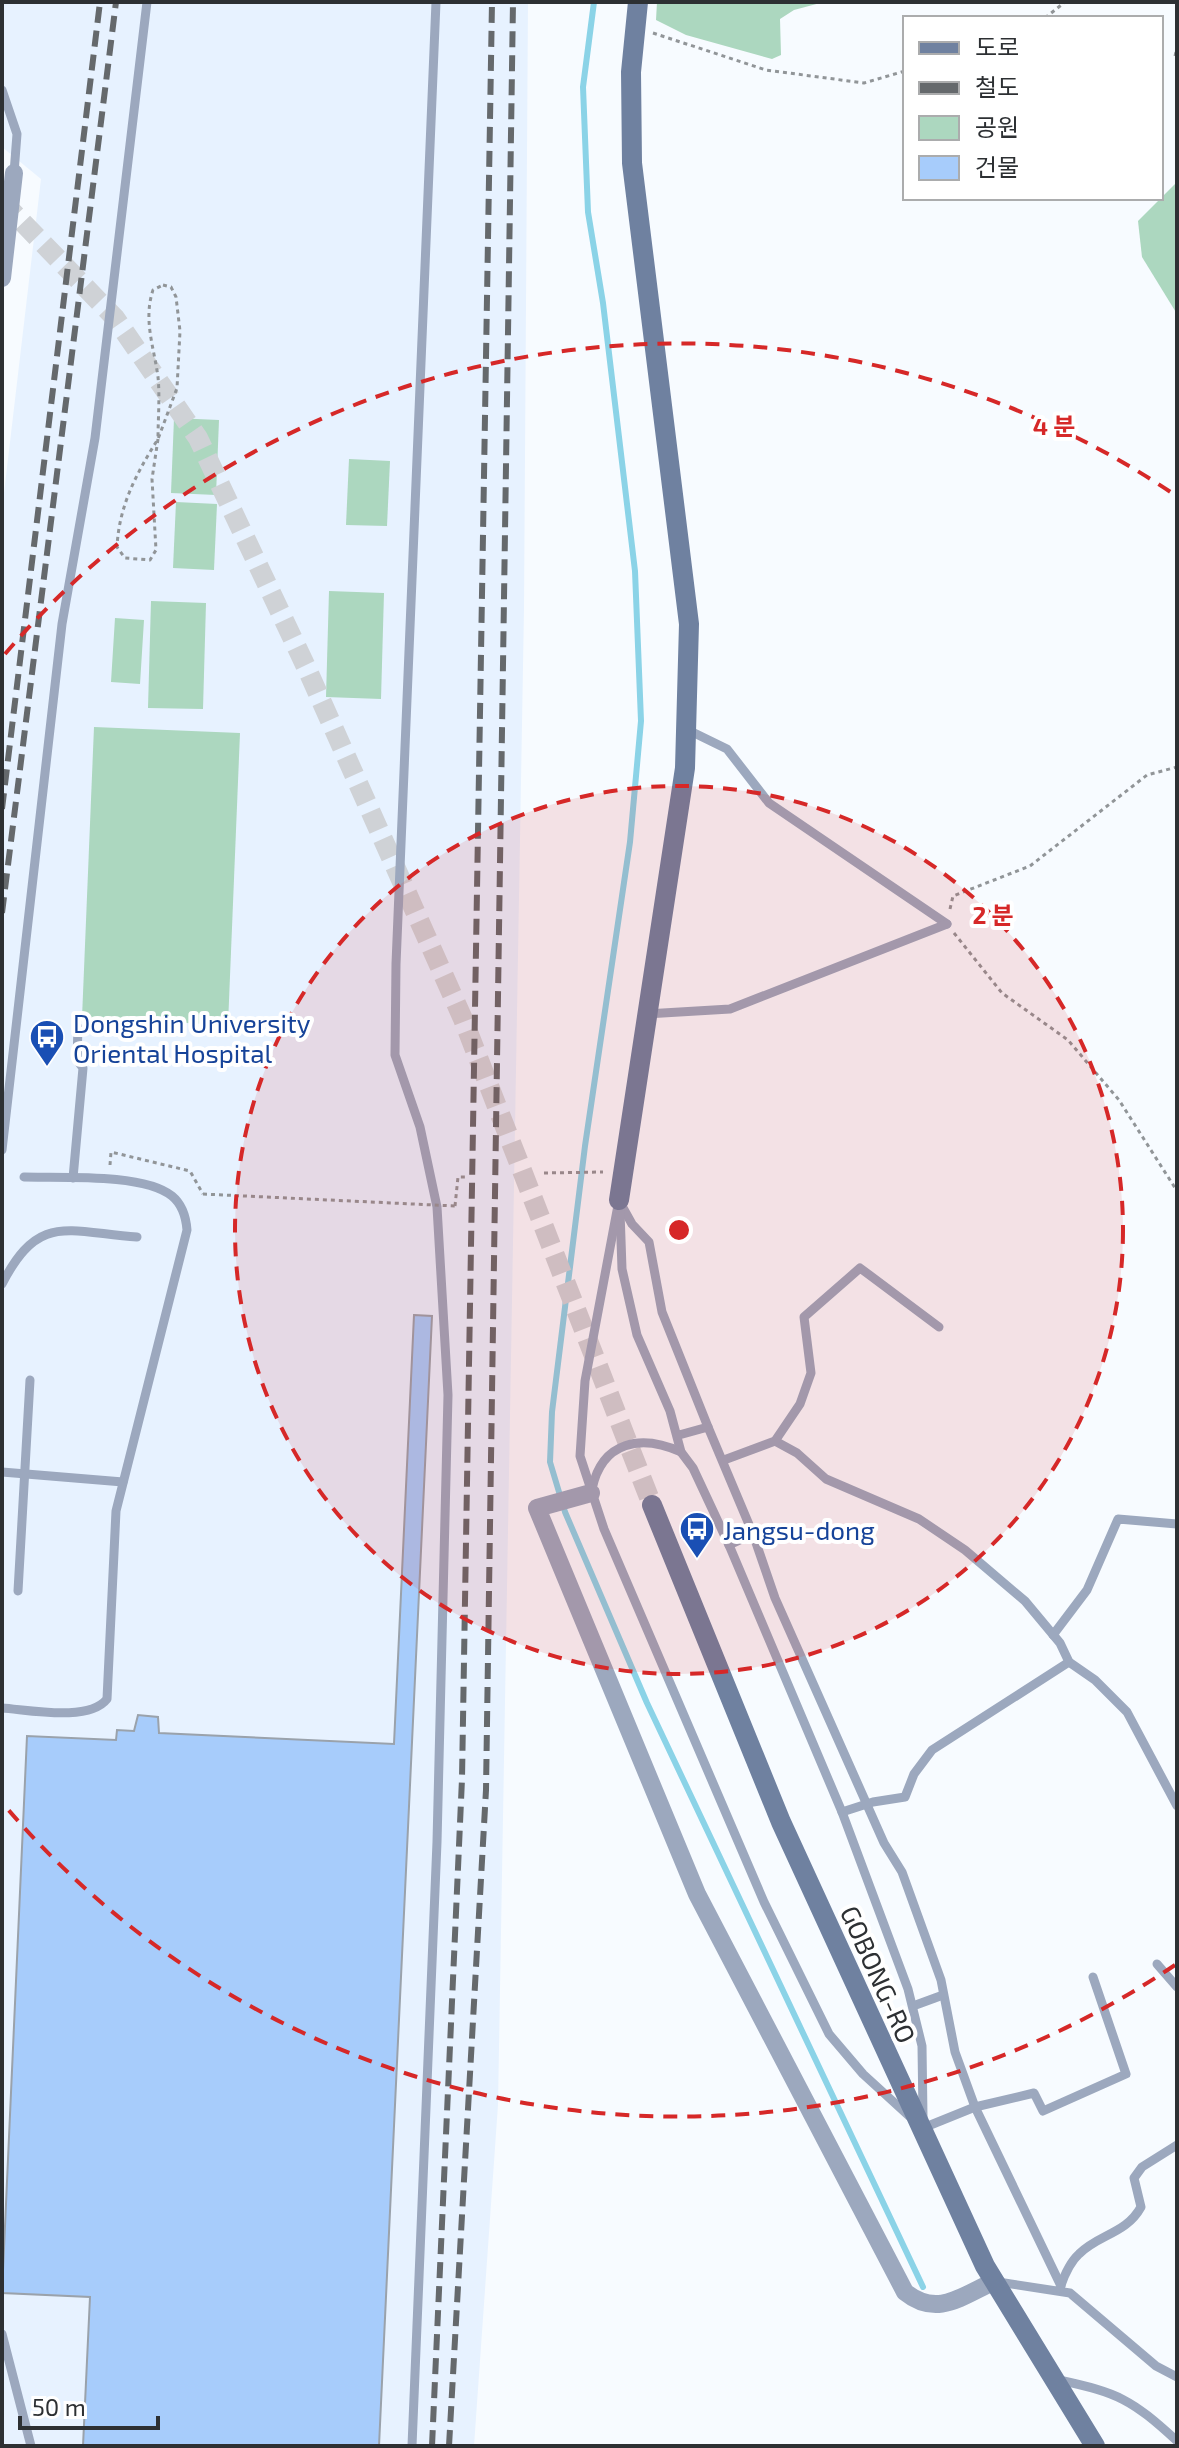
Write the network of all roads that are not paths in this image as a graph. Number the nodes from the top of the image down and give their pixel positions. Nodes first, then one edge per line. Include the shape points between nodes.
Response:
1 (147, 2) edge
2 (436, 2) edge
3 (638, 2) edge
4 (2, 90) edge
5 (14, 173) joint
6 (2, 278) edge
7 (686, 729) junction
8 (646, 1014) junction
9 (78, 1027) dead end
10 (2, 1150) edge
11 (24, 1177) dead end
12 (73, 1178) junction
13 (619, 1200) junction
14 (137, 1237) dead end
15 (2, 1284) edge
16 (939, 1327) dead end
17 (30, 1380) dead end
18 (708, 1427) junction
19 (679, 1435) junction
20 (775, 1441) junction
21 (681, 1452) junction
22 (724, 1460) junction
23 (2, 1472) edge
24 (26, 1473) junction
25 (123, 1482) junction
26 (586, 1494) junction
27 (652, 1505) tunnel mouth
28 (1177, 1524) edge
29 (753, 1534) junction
30 (729, 1545) junction
31 (18, 1591) dead end
32 (1053, 1635) junction
33 (1069, 1662) junction
34 (2, 1708) edge
35 (866, 1804) junction
36 (1177, 1806) edge
37 (842, 1812) junction
38 (1157, 1964) dead end
39 (1093, 1977) dead end
40 (1177, 1987) edge
41 (943, 1995) junction
42 (913, 2006) junction
43 (975, 2107) junction
44 (923, 2128) junction
45 (1177, 2145) edge
46 (995, 2281) junction
47 (1060, 2289) junction
48 (2, 2334) edge
49 (1177, 2377) edge
50 (1054, 2379) junction
51 (1177, 2441) edge
52 (31, 2446) edge
53 (412, 2446) edge
54 (1095, 2446) edge

1 - 10 lane via 95,438 62,624
2 - 53 lane via 395,1055 420,1127 437,1207 448,1395 437,1842
3 - 7 street via 631,72 632,163 689,624
4 - 5 lane via 17,134
5 - 6 street
7 - 8 street via 685,768
7 - 8 lane via 727,749 769,803 947,924 730,1009
8 - 13 street
9 - 12 lane via 77,1060 83,1068
11 - 12 lane
12 - 25 lane via 159,1187 182,1208 187,1230
13 - 18 lane via 649,1242 662,1312
13 - 19 lane via 630,1310
13 - 26 lane via 580,1417
14 - 15 lane via 47,1231 26,1245
16 - 20 lane via 860,1268 804,1317 811,1373 800,1404
17 - 24 lane
18 - 19 lane
18 - 22 lane
19 - 21 lane
20 - 22 lane
20 - 32 lane via 826,1479 919,1519 965,1550 1025,1601
21 - 26 lane via 660,1442 641,1441 613,1451
21 - 30 lane
22 - 29 lane
23 - 24 lane
24 - 25 lane
24 - 31 lane
25 - 34 lane via 116,1511 107,1699 85,1713
26 - 44 lane via 764,1902 829,2034 863,2074
26 - 46 street via 537,1508 697,1894 905,2292 927,2306 940,2305
27 - 44 street, GOBONG-RO via 781,1822
28 - 32 lane via 1118,1519 1087,1590
29 - 30 lane
29 - 35 lane via 775,1598
30 - 37 lane
32 - 33 lane
33 - 35 lane via 932,1750 905,1797
33 - 36 lane via 1127,1712
35 - 37 lane
35 - 41 lane via 902,1872
37 - 42 lane
38 - 40 lane
39 - 43 lane via 1126,2074 1043,2111 1034,2093
41 - 42 lane
41 - 43 lane via 955,2052
42 - 44 lane via 922,2046
43 - 44 lane
43 - 47 lane
44 - 46 street, GOBONG-RO
45 - 47 lane via 1134,2178 1141,2207 1134,2219 1079,2253
46 - 47 lane
46 - 50 street, GOBONG-RO
47 - 49 lane
48 - 52 lane
50 - 51 lane via 1111,2391 1142,2409
50 - 54 street, GOBONG-RO

